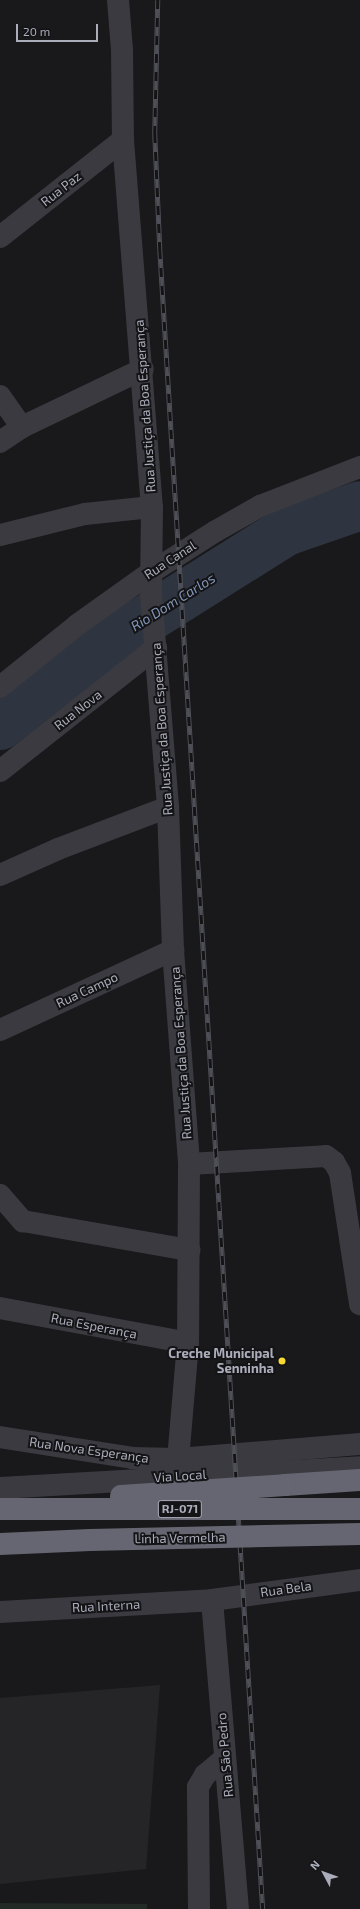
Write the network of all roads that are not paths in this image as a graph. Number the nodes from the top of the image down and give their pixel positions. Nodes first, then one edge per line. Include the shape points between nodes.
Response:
1 (118, 0) edge
2 (123, 140) junction
3 (0, 238) edge
4 (143, 369) junction
5 (0, 396) edge
6 (22, 427) junction
7 (0, 442) edge
8 (360, 467) edge
9 (152, 507) junction
10 (0, 535) edge
11 (150, 573) junction
12 (155, 638) junction
13 (0, 686) edge
14 (0, 771) edge
15 (168, 807) junction
16 (0, 875) edge
17 (173, 950) junction
18 (0, 1030) edge
19 (189, 1164) junction
20 (0, 1195) edge
21 (190, 1250) junction
22 (360, 1304) edge
23 (0, 1308) edge
24 (188, 1343) junction
25 (0, 1437) edge
26 (360, 1444) edge
27 (178, 1459) junction
28 (360, 1467) edge
29 (360, 1480) edge
30 (0, 1488) edge
31 (0, 1504) edge
32 (0, 1509) edge
33 (360, 1509) edge
34 (360, 1534) edge
35 (0, 1544) edge
36 (360, 1580) edge
37 (212, 1600) junction
38 (0, 1612) edge
39 (225, 1758) junction
40 (199, 1909) edge
41 (238, 1909) edge

1 - 2 street, Rua Justiça da Boa Esperança via 122,50
2 - 3 street, Rua Paz
2 - 4 street, Rua Justiça da Boa Esperança
4 - 6 street
4 - 9 street, Rua Justiça da Boa Esperança
5 - 6 street
6 - 7 street
8 - 11 street, Rua Canal via 260,506
9 - 10 street via 85,514
9 - 11 street, Rua Justiça da Boa Esperança
11 - 12 street, Rua Justiça da Boa Esperança
11 - 13 street, Rua Canal via 77,625
12 - 14 street, Rua Nova
12 - 15 street, Rua Justiça da Boa Esperança
15 - 16 street via 58,849
15 - 17 street, Rua Justiça da Boa Esperança
17 - 18 street, Rua Campo
17 - 19 street, Rua Justiça da Boa Esperança
19 - 21 street, Rua Justiça da Boa Esperança
19 - 22 street via 326,1156 334,1162 340,1173
20 - 21 street via 23,1221
21 - 24 street, Rua Justiça da Boa Esperança
23 - 24 street, Rua Esperança
24 - 27 street, Rua Justiça da Boa Esperança
25 - 27 street, Rua Nova Esperança via 132,1458
26 - 27 street
28 - 30 street, Via Local
29 - 31 highway, bridge
32 - 33 highway, RJ-071, bridge
34 - 35 highway, Linha Vermelha / RJ-071, bridge
36 - 37 street, Rua Bela
37 - 38 street, Rua Interna
37 - 39 street, Rua São Pedro
39 - 40 street via 204,1775 198,1787
39 - 41 street, Rua São Pedro

